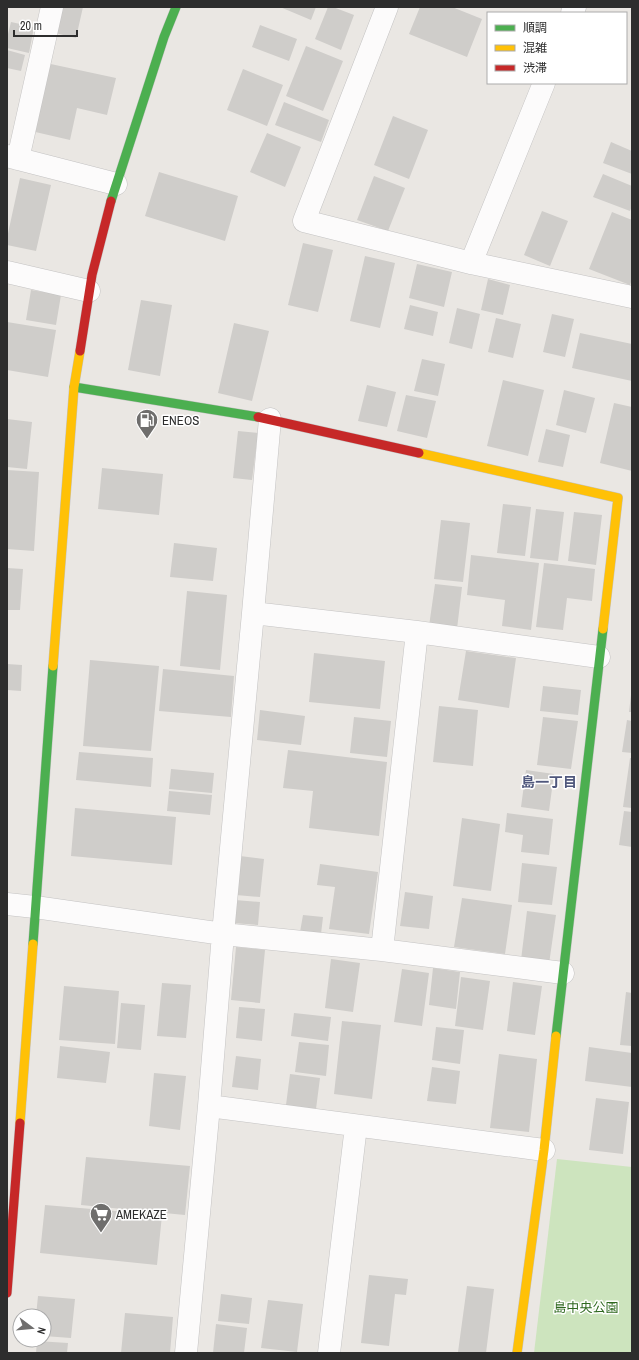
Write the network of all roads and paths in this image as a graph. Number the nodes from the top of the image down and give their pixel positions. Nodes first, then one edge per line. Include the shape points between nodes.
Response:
1 (52, 7) edge
2 (176, 7) edge
3 (387, 7) edge
4 (544, 84) edge
5 (13, 157) edge
6 (116, 184) junction
7 (471, 262) junction
8 (7, 272) edge
9 (90, 291) junction
10 (632, 297) edge
11 (74, 387) junction
12 (270, 419) junction
13 (253, 613) junction
14 (418, 632) junction
15 (599, 657) junction
16 (7, 904) edge
17 (35, 907) junction
18 (223, 934) junction
19 (382, 950) junction
20 (563, 973) junction
21 (209, 1106) junction
22 (356, 1126) junction
23 (544, 1150) junction
24 (7, 1293) edge
25 (186, 1353) edge
26 (328, 1353) edge
27 (517, 1353) edge

1 - 5 street
2 - 6 street
3 - 7 street via 304,221
4 - 7 street
5 - 6 street
6 - 9 street
7 - 10 street
8 - 9 street
9 - 11 street
11 - 12 street
11 - 17 street
12 - 13 street
12 - 15 street via 618,498
13 - 14 street
13 - 18 street
14 - 15 street
14 - 19 street
15 - 20 street
16 - 17 street
17 - 18 street
17 - 24 street
18 - 19 street
18 - 21 street
19 - 20 street
20 - 23 street
21 - 22 street
21 - 25 street
22 - 23 street
22 - 26 street
23 - 27 street

